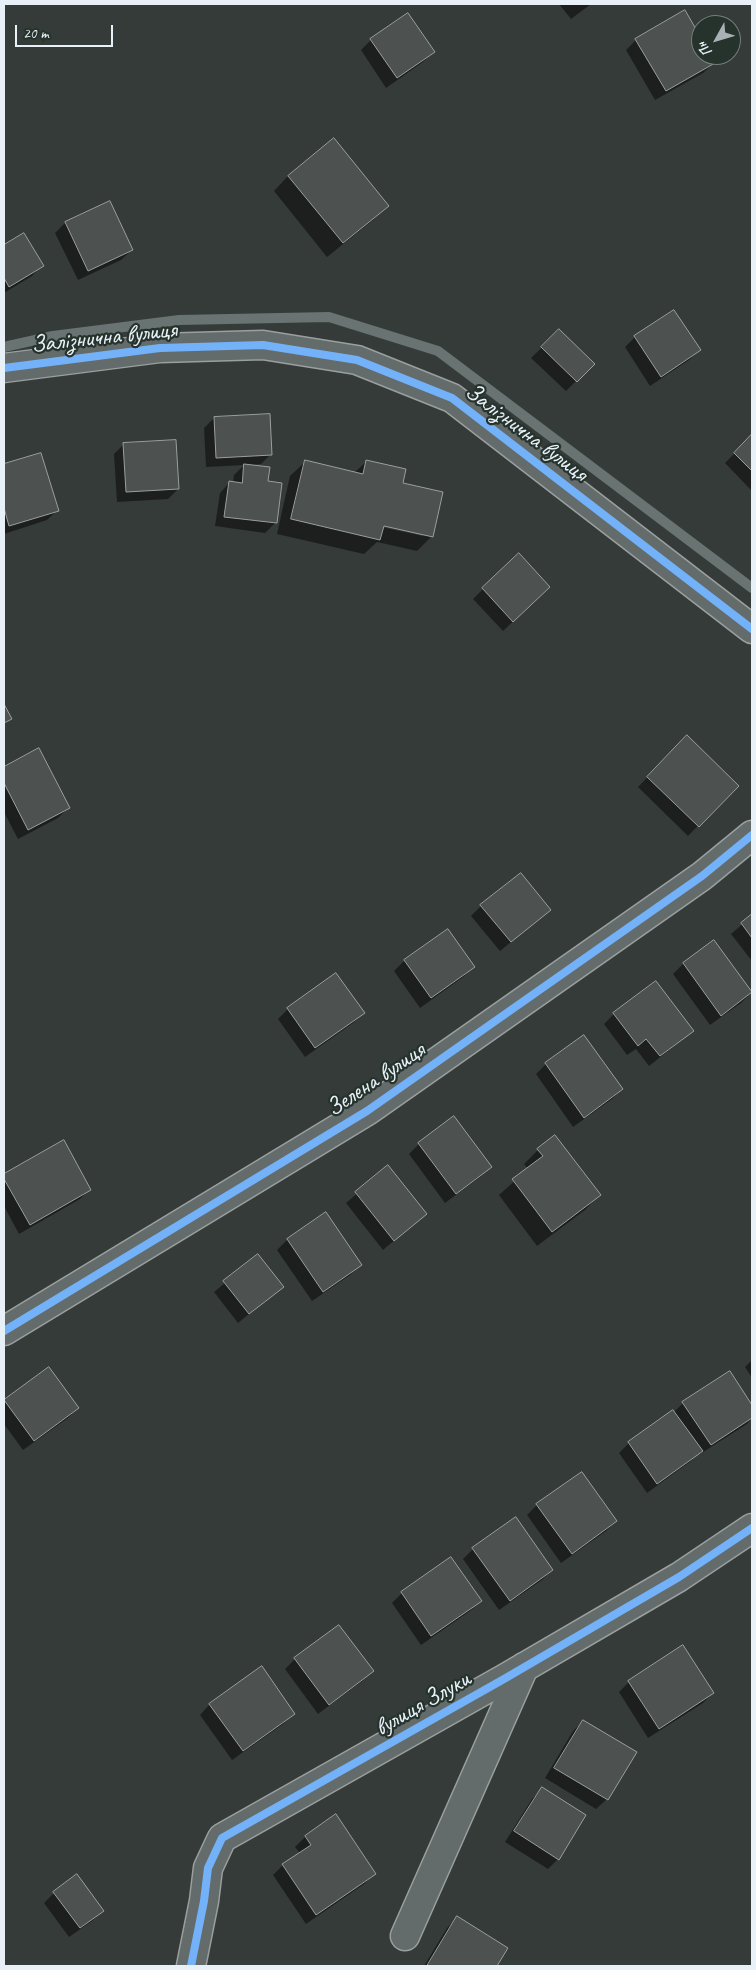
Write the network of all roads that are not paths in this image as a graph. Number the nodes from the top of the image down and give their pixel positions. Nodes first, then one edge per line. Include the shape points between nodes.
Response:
1 (4, 368) edge
2 (752, 628) edge
3 (752, 835) edge
4 (4, 1331) edge
5 (752, 1528) edge
6 (524, 1667) junction
7 (405, 1936) dead end
8 (191, 1966) edge

1 - 2 street, Залізнична вулиця via 160,348 263,345 357,360 452,398
3 - 4 street, Зелена вулиця via 702,876 368,1111
5 - 6 street, вулиця Злуки via 678,1577
6 - 7 street
6 - 8 street, вулиця Злуки via 222,1838 208,1868

